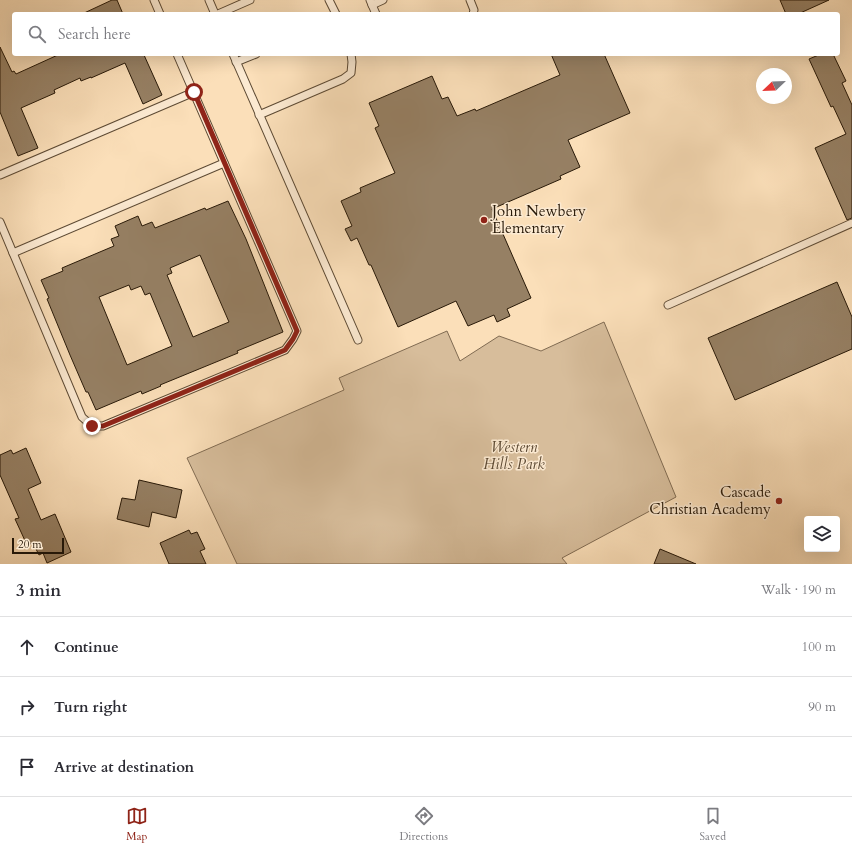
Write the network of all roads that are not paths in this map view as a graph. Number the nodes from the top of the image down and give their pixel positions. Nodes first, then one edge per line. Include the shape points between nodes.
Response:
1 (154, 0) edge
2 (209, 0) edge
3 (250, 0) edge
4 (329, 0) edge
5 (383, 0) edge
6 (470, 0) edge
7 (371, 2) edge
8 (159, 12) edge
9 (215, 12) edge
10 (221, 12) edge
11 (335, 12) edge
12 (375, 12) edge
13 (473, 12) edge
14 (178, 56) edge
15 (234, 56) edge
16 (251, 56) edge
17 (351, 56) edge
18 (236, 62) junction
19 (194, 92) junction
20 (259, 115) junction
21 (224, 163) junction
22 (0, 175) edge
23 (0, 222) edge
24 (852, 223) edge
25 (13, 253) junction
26 (668, 305) dead end
27 (358, 340) dead end

1 - 8 lane
2 - 9 lane
3 - 10 lane
4 - 11 lane
5 - 7 lane
6 - 13 lane
7 - 12 lane
14 - 19 lane
15 - 18 lane
16 - 18 lane
17 - 20 lane via 351,73 343,79
18 - 20 lane
19 - 21 lane
19 - 22 lane
20 - 27 lane
21 - 25 lane
21 - 25 lane via 297,331 285,350 103,426 92,426 82,417
23 - 25 lane
24 - 26 lane

